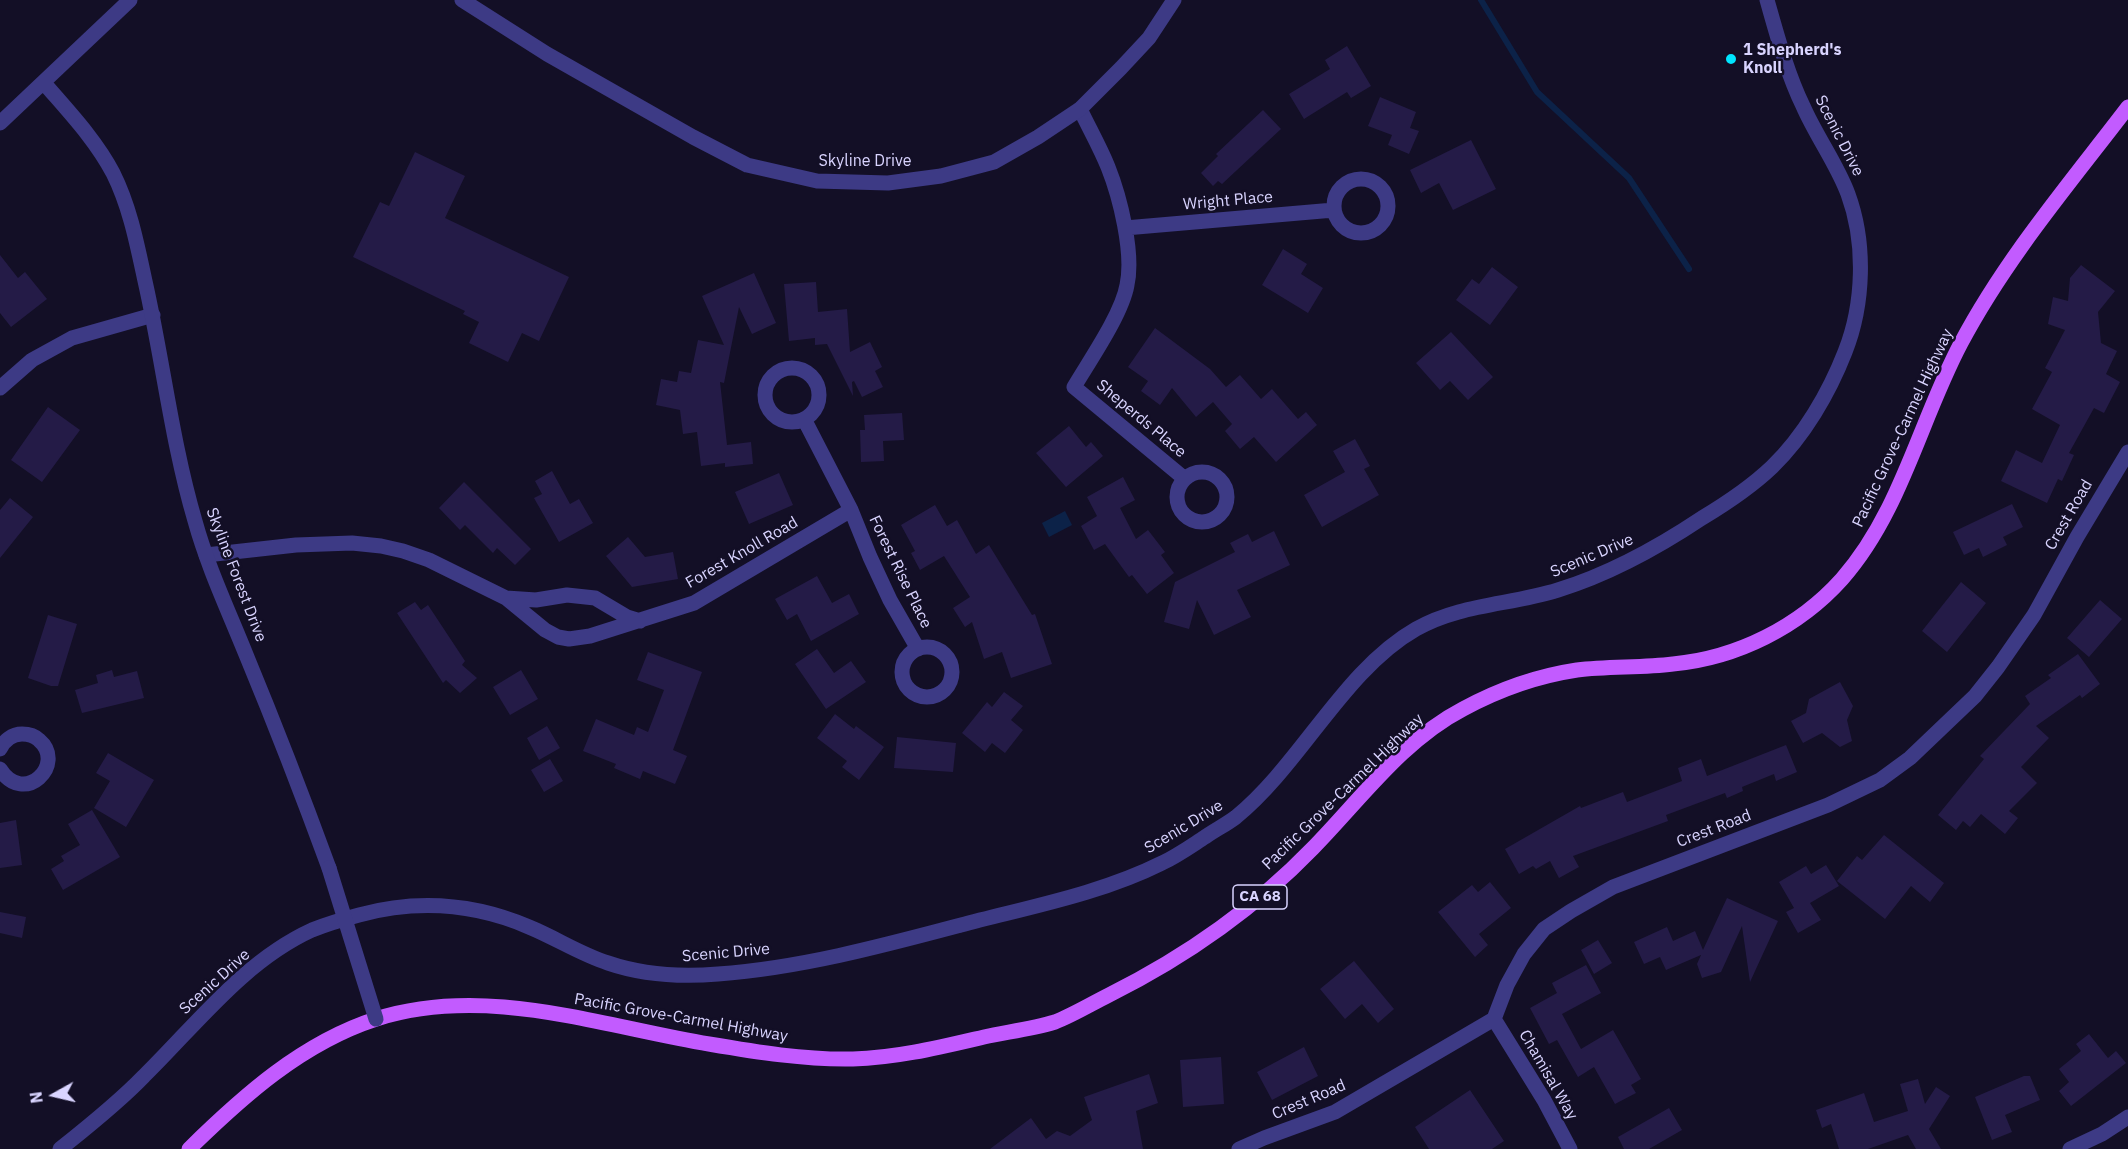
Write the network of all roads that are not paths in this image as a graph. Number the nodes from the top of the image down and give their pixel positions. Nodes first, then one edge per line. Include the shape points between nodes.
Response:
1 (130, 0) edge
2 (462, 0) edge
3 (1174, 0) edge
4 (1767, 0) edge
5 (44, 83) junction
6 (2128, 107) edge
7 (1080, 109) junction
8 (0, 123) edge
9 (1334, 210) dead end
10 (1125, 228) junction
11 (153, 315) junction
12 (0, 388) edge
13 (804, 419) dead end
14 (2128, 452) edge
15 (1185, 479) dead end
16 (851, 510) junction
17 (206, 555) junction
18 (506, 598) junction
19 (640, 621) junction
20 (918, 649) dead end
21 (0, 750) edge
22 (0, 769) edge
23 (376, 1019) junction
24 (1494, 1019) junction
25 (2128, 1117) edge
26 (60, 1149) edge
27 (189, 1149) edge
28 (1239, 1149) edge
29 (1570, 1149) edge
30 (2070, 1149) edge

1 - 5 street
2 - 7 street, Skyline Drive via 547,54 747,165 817,181 888,183 941,176 994,162
3 - 7 street, Skyline Drive via 1149,38
4 - 26 street, Scenic Drive via 1798,97 1852,207 1860,268 1859,300 1847,348 1831,384 1799,437 1741,493 1664,543 1607,572 1552,592 1463,609 1424,624 1357,679 1269,785 1235,818 1167,861 1131,877 859,951 716,975 644,973 608,963 528,927 473,908 409,905 354,916 311,931 236,982 139,1082
5 - 8 street
5 - 11 street, Skyline Forest Drive via 93,140 112,173 135,231
6 - 23 main road, Pacific Grove-Carmel Highway / CA 68 via 1987,299 1946,373 1879,526 1843,578 1812,608 1761,639 1703,660 1556,674 1462,709 1409,747 1274,885 1220,930 1150,975 1055,1022 904,1054 857,1059 808,1058 705,1044 592,1020 515,1009 459,1005
7 - 10 street via 1108,168
9 - 10 street, Wright Place
10 - 15 street, Sheperds Place via 1129,248 1127,286 1119,308 1074,387
11 - 12 street via 72,338 32,360
11 - 17 street, Skyline Forest Drive via 183,476
13 - 16 street, Forest Rise Place
14 - 24 street, Crest Road via 2034,615 1998,667 1975,696 1910,758 1880,780 1828,804 1612,887 1571,911 1544,929 1524,954
16 - 19 street, Forest Knoll Road via 702,599
16 - 20 street, Forest Rise Place via 890,600
17 - 18 street, Forest Knoll Road via 296,545 381,546 429,560
17 - 23 street, Skyline Forest Drive, bridge via 329,868
18 - 19 street via 587,597
18 - 19 street, Forest Knoll Road via 527,617 558,637 569,639
21 - 22 street via 15,735 30,735 43,744 48,759 43,775 28,784 11,781
23 - 27 main road, Pacific Grove-Carmel Highway / CA 68 via 329,1039 281,1068 238,1101
24 - 28 street, Crest Road via 1335,1112
24 - 29 street, Chamisal Way
25 - 30 street

